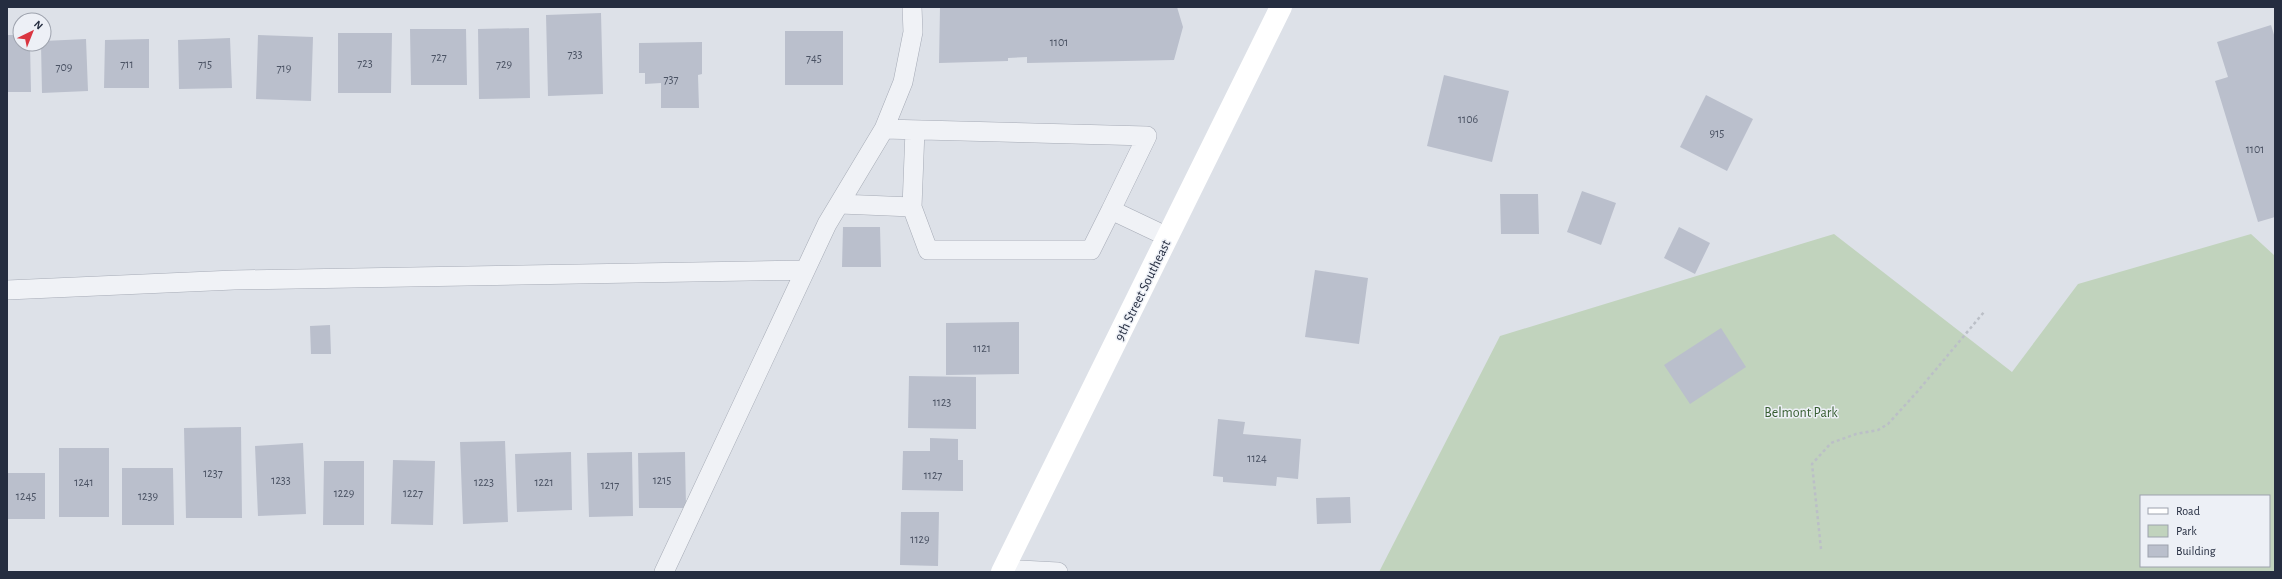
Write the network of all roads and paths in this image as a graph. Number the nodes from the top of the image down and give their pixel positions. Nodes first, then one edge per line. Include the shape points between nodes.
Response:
1 (912, 7) edge
2 (1281, 7) edge
3 (884, 130) junction
4 (915, 130) junction
5 (840, 204) junction
6 (912, 207) junction
7 (1111, 210) junction
8 (1168, 237) junction
9 (805, 270) junction
10 (7, 290) edge
11 (1984, 312) dead end
12 (1821, 549) dead end
13 (1003, 570) edge
14 (664, 572) edge
15 (1058, 572) edge

1 - 3 lane via 912,32 903,82
2 - 8 street, 9th Street Southeast
3 - 4 lane
3 - 5 lane
4 - 6 lane
4 - 7 lane via 1147,136
5 - 6 lane
5 - 9 lane
6 - 7 lane via 928,250 1091,250
7 - 8 lane
8 - 13 street, 9th Street Southeast
9 - 10 lane via 234,280
9 - 14 lane
11 - 12 path via 1888,424 1878,430 1856,434 1831,443 1812,464
13 - 15 lane

